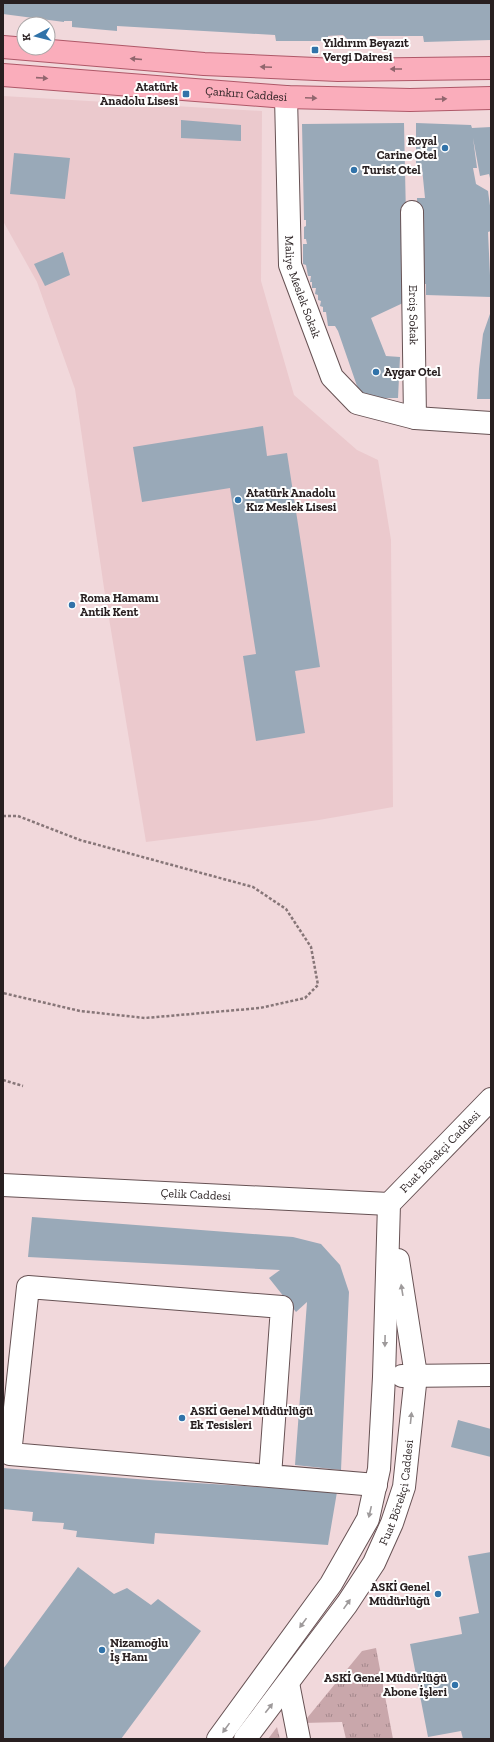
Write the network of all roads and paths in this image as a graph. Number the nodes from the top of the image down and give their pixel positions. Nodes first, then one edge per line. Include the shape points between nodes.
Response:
1 (3, 47) edge
2 (491, 68) edge
3 (3, 75) edge
4 (286, 97) junction
5 (491, 98) edge
6 (412, 212) dead end
7 (415, 418) junction
8 (491, 423) edge
9 (3, 816) edge
10 (3, 993) edge
11 (3, 1080) edge
12 (23, 1086) dead end
13 (491, 1099) edge
14 (3, 1185) edge
15 (389, 1204) junction
16 (416, 1375) junction
17 (491, 1375) edge
18 (384, 1377) junction
19 (270, 1476) junction
20 (376, 1485) junction
21 (288, 1683) junction
22 (218, 1739) edge
23 (245, 1739) edge
24 (299, 1739) edge

2 -> 1 main road via 338,70 204,64
3 -> 4 main road, Çankırı Caddesi
4 -> 5 main road, Çankırı Caddesi via 410,100
4 - 7 street, Maliye Meslek Sokak via 290,265 332,377 357,403
6 - 7 street, Erciş Sokak
7 - 8 street, Maliye Meslek Sokak
9 - 10 path via 18,816 80,840 253,887 286,908 311,948 318,985 305,998 260,1008 145,1018 80,1011
11 - 12 path
13 - 15 street, Fuat Börekçi Caddesi
14 - 15 street, Çelik Caddesi
16 -> 15 street, Fuat Börekçi Caddesi
15 -> 18 street, Fuat Börekçi Caddesi
16 - 17 street
16 - 18 street
21 -> 16 street, Fuat Börekçi Caddesi via 370,1569 392,1523 404,1488
18 - 20 street, Fuat Börekçi Caddesi
19 - 19 street via 10,1454 28,1287 282,1307
19 - 20 street
20 -> 22 street, Fuat Börekçi Caddesi via 368,1519 331,1584
23 -> 21 street, Fuat Börekçi Caddesi
21 - 24 street

